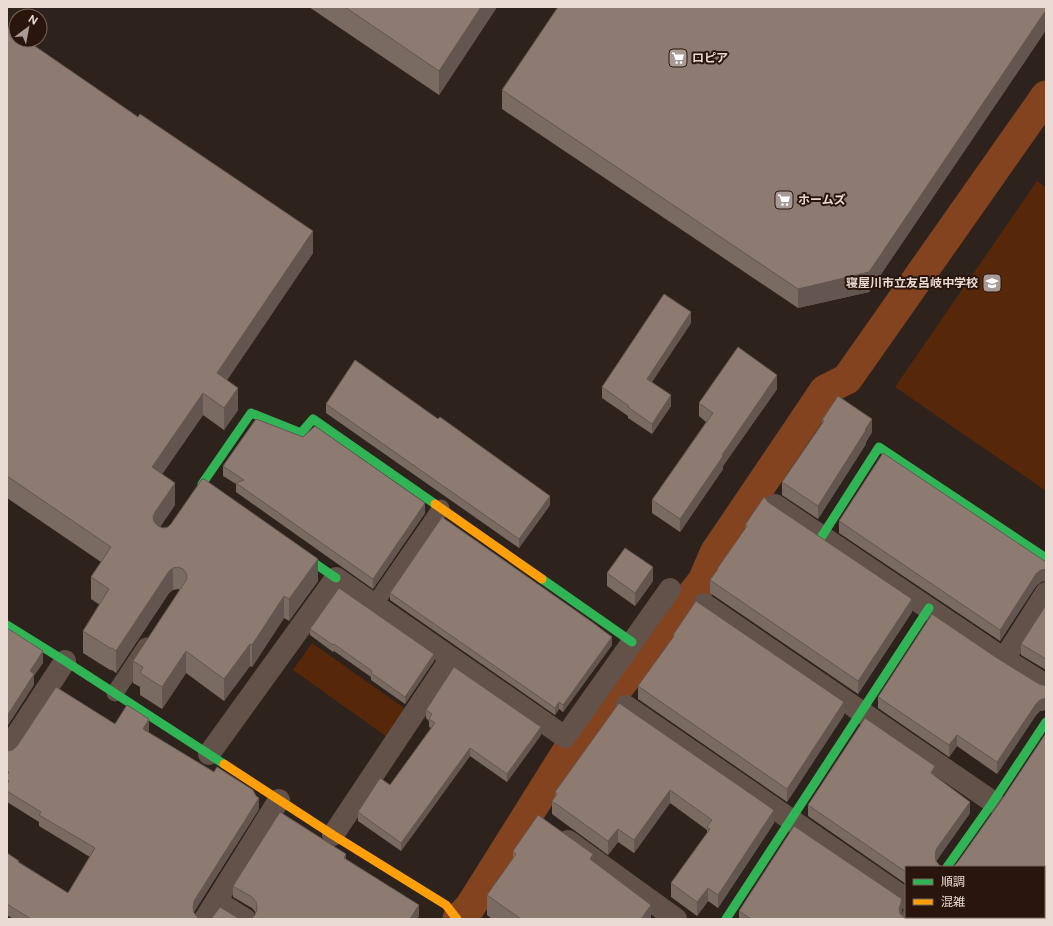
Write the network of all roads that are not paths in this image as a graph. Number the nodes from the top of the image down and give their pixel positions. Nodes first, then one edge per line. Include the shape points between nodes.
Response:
1 (227, 502) edge
2 (775, 505) edge
3 (441, 508) junction
4 (822, 536) junction
5 (285, 542) edge
6 (1046, 558) edge
7 (336, 578) junction
8 (670, 589) dead end
9 (1046, 594) edge
10 (704, 604) dead end
11 (374, 605) junction
12 (929, 608) junction
13 (7, 625) edge
14 (156, 630) edge
15 (632, 642) junction
16 (451, 658) junction
17 (1004, 659) junction
18 (65, 661) junction
19 (1046, 685) edge
20 (115, 693) junction
21 (626, 706) edge
22 (862, 712) junction
23 (1046, 722) edge
24 (7, 750) edge
25 (209, 754) junction
26 (279, 800) junction
27 (993, 802) junction
28 (791, 820) junction
29 (552, 829) edge
30 (333, 835) junction
31 (948, 866) edge
32 (905, 898) edge
33 (211, 910) edge
34 (245, 919) edge
35 (458, 919) edge
36 (676, 919) edge
37 (726, 919) edge

1 - 3 street via 197,490 251,414 301,433 313,419
2 - 4 street
3 - 11 lane
3 - 15 street
4 - 6 street via 879,447
4 - 12 street
5 - 7 street
7 - 11 street
7 - 25 street
8 - 15 street
9 - 17 street
10 - 22 street
11 - 16 street
12 - 17 street
12 - 22 street
13 - 18 street
14 - 20 lane
15 - 16 street via 565,737
16 - 30 street
17 - 19 street
18 - 20 street
18 - 24 street
20 - 25 street
21 - 28 street
22 - 27 street
22 - 28 street
23 - 27 street
25 - 26 street
26 - 30 street
26 - 33 street
27 - 31 street
28 - 32 street
28 - 37 street
29 - 36 street
30 - 35 street via 446,905
33 - 34 street

